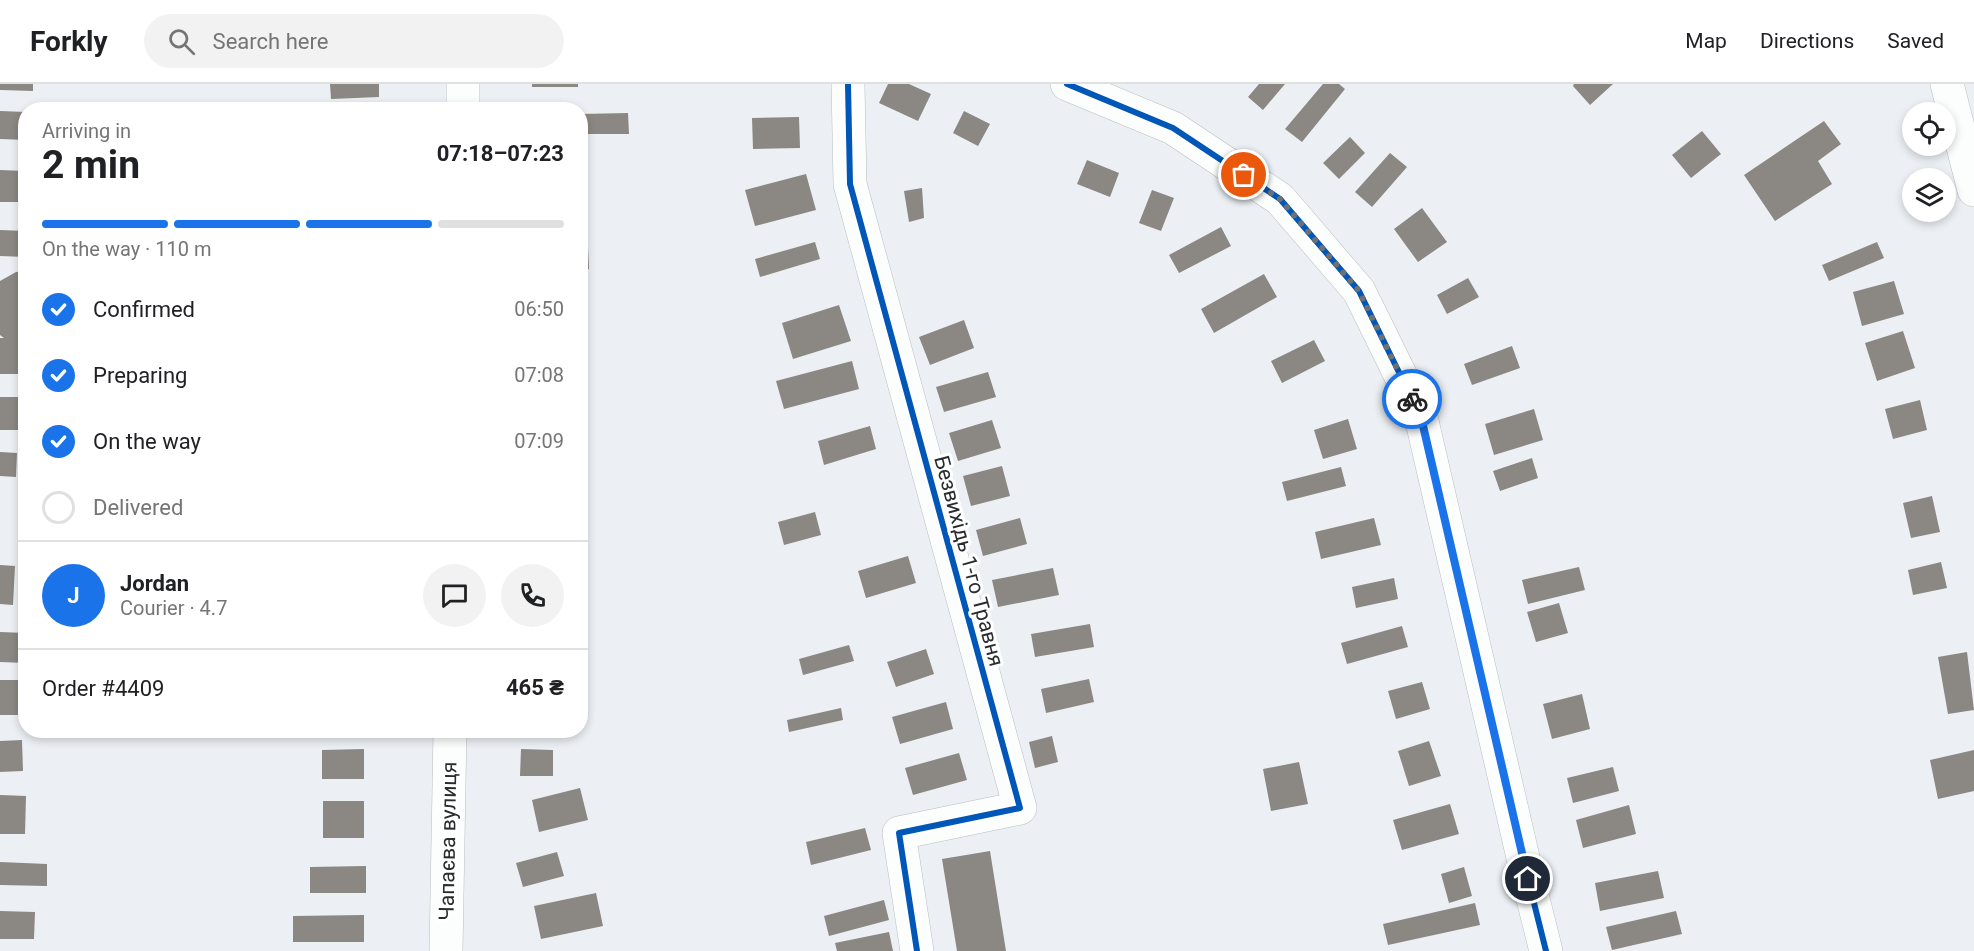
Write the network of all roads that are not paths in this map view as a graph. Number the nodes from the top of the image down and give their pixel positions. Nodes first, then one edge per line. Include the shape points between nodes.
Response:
1 (463, 84) edge
2 (848, 84) edge
3 (1067, 84) edge
4 (1947, 84) edge
5 (463, 102) edge
6 (1974, 190) edge
7 (450, 738) edge
8 (446, 951) edge
9 (917, 951) edge
10 (1546, 951) edge

1 - 5 street
2 - 9 street, Безвихідь 1-го Травня via 850,184 1020,808 899,833
3 - 10 street via 1173,128 1280,199 1359,291 1421,417
4 - 6 street
7 - 8 street, Чапаєва вулиця

